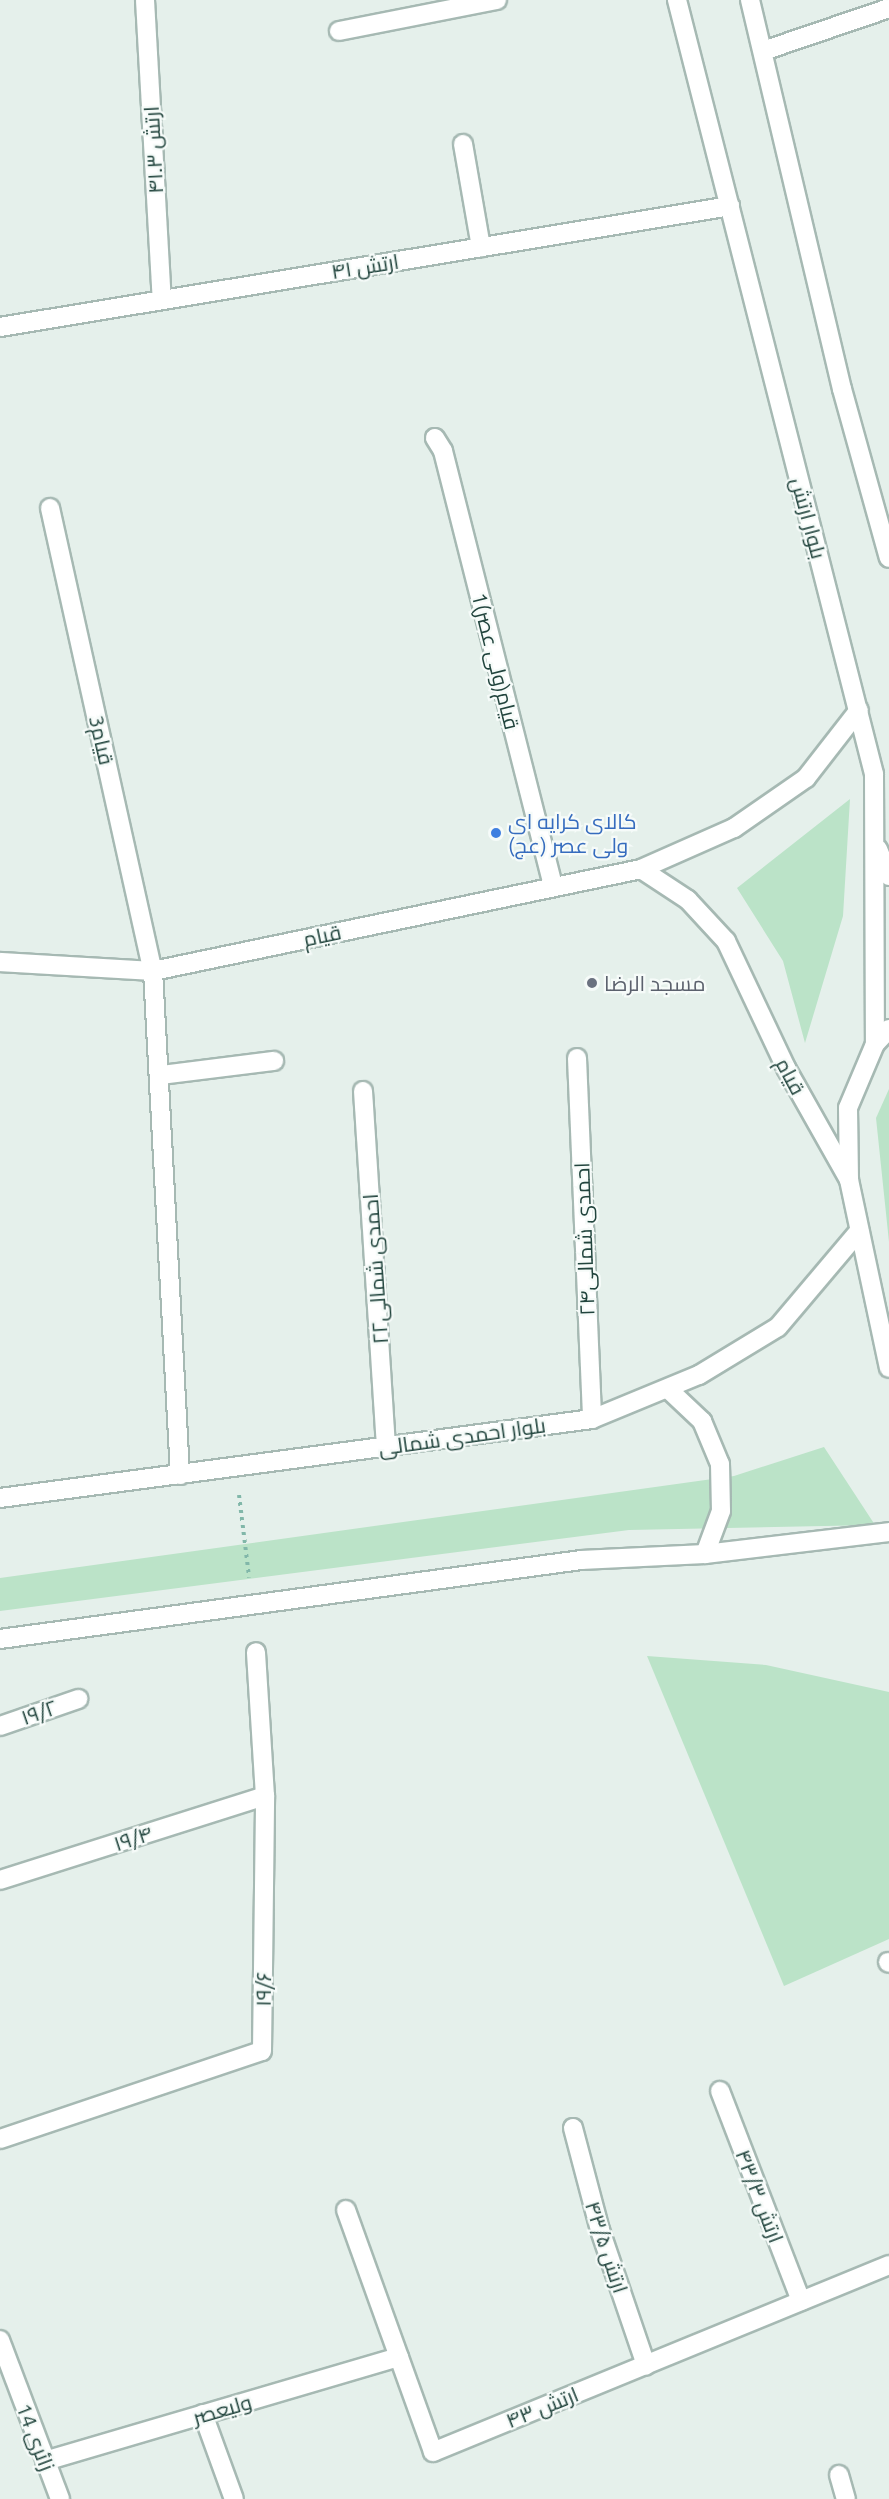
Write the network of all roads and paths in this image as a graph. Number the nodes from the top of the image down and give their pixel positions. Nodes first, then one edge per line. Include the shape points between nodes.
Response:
1 (145, 0) edge
2 (497, 0) edge
3 (677, 0) edge
4 (750, 0) edge
5 (889, 8) edge
6 (339, 31) dead end
7 (763, 51) junction
8 (463, 144) dead end
9 (730, 206) junction
10 (481, 247) junction
11 (162, 300) junction
12 (0, 327) edge
13 (435, 438) dead end
14 (50, 508) dead end
15 (889, 558) edge
16 (859, 710) junction
17 (873, 833) junction
18 (641, 869) junction
19 (889, 876) edge
20 (553, 885) junction
21 (0, 962) edge
22 (153, 971) junction
23 (889, 1029) edge
24 (875, 1044) junction
25 (577, 1058) dead end
26 (274, 1061) dead end
27 (161, 1075) junction
28 (363, 1091) dead end
29 (849, 1180) junction
30 (859, 1231) junction
31 (889, 1368) edge
32 (668, 1389) junction
33 (592, 1419) junction
34 (386, 1447) junction
35 (235, 1467) junction
36 (180, 1475) junction
37 (0, 1498) edge
38 (889, 1532) edge
39 (705, 1554) junction
40 (252, 1602) junction
41 (0, 1639) edge
42 (256, 1652) dead end
43 (78, 1699) dead end
44 (0, 1726) edge
45 (265, 1796) junction
46 (0, 1880) edge
47 (720, 2091) dead end
48 (573, 2128) dead end
49 (0, 2139) edge
50 (346, 2210) dead end
51 (889, 2265) edge
52 (801, 2301) junction
53 (0, 2340) edge
54 (399, 2357) junction
55 (646, 2365) junction
56 (204, 2414) junction
57 (45, 2461) junction
58 (839, 2475) dead end
59 (60, 2499) edge
60 (234, 2499) edge
61 (846, 2499) edge

1 - 11 street, ارتش ۴۱.۳
2 - 6 street
3 - 9 street, بلوار ارتش
4 - 7 street
5 - 7 street
7 - 15 street via 842,389
8 - 10 street
9 - 10 street, ارتش ۴۱
9 - 16 street, بلوار ارتش
10 - 11 street, ارتش ۴۱
11 - 12 street, ارتش ۴۱
13 - 20 street, قیام(ولی عصر)1 via 443,451
14 - 22 street, قیام3
16 - 17 street, بلوار ارتش via 874,774
16 - 18 street, قیام via 806,778 734,828
17 - 19 street
17 - 24 street, بلوار ارتش
18 - 20 street, قیام
18 - 29 street, قیام via 688,900 726,941 786,1068
20 - 22 street, قیام
21 - 22 street, قیام
22 - 27 street, قیام3
23 - 24 street
24 - 29 street via 848,1108
25 - 33 street, احمدی شمالی۲۴
26 - 27 street
27 - 36 street, قیام3
28 - 34 street, احمدی شمالی۲۲
29 - 30 street
30 - 31 street
30 - 32 street, بلوار احمدی شمالی via 778,1327 699,1375
32 - 33 street, بلوار احمدی شمالی
32 - 39 street via 702,1421 720,1464 721,1511
33 - 34 street, بلوار احمدی شمالی
34 - 35 street, بلوار احمدی شمالی
35 - 36 street, بلوار احمدی شمالی
35 - 40 path
36 - 37 street, بلوار احمدی شمالی
38 - 39 street
39 - 40 street via 581,1560
40 - 41 street
42 - 45 street, ۱۹/۶
43 - 44 street, ۱۹/۲
45 - 46 street, ۱۹/۴
45 - 49 street, ۱۹/۶ via 262,2051
47 - 52 street, ارتش ۴۳/۳
48 - 55 street, ارتش ۴۳/۵ via 600,2230
50 - 54 street, ارتش ۴۳
51 - 52 street, ارتش ۴۳
52 - 55 street, ارتش ۴۳
53 - 57 street, 14 زائری
54 - 55 street, ارتش ۴۳ via 433,2452
54 - 56 street, ولیعصر
56 - 57 street, ولیعصر
56 - 60 street
57 - 59 street, 14 زائری
58 - 61 street

